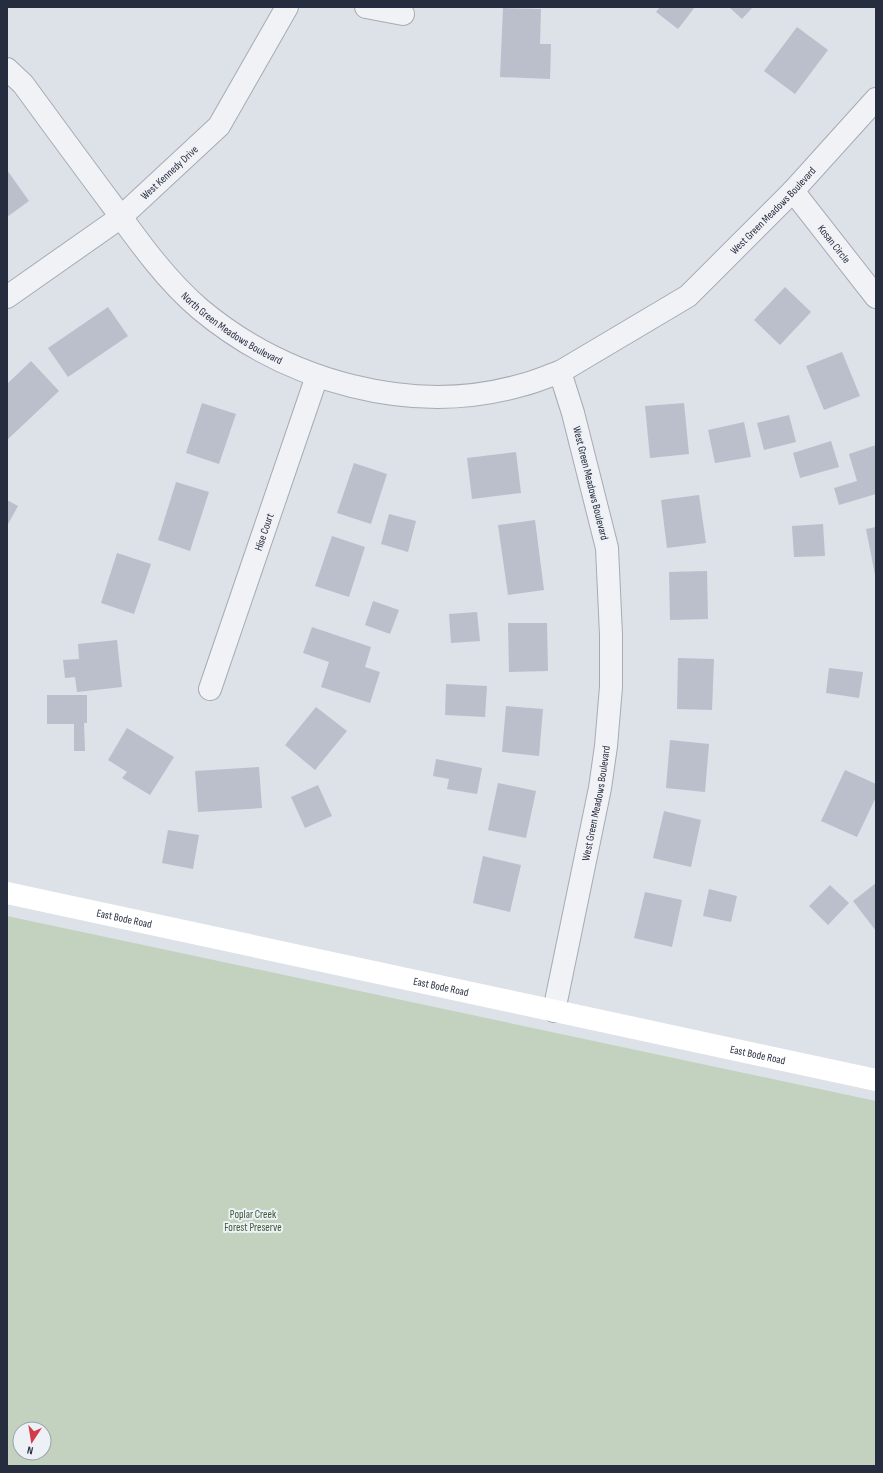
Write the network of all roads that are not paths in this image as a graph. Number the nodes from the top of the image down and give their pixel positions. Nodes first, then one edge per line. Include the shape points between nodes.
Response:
1 (287, 7) edge
2 (366, 7) edge
3 (403, 14) dead end
4 (7, 69) edge
5 (876, 99) edge
6 (794, 191) junction
7 (121, 217) junction
8 (7, 297) edge
9 (876, 297) edge
10 (560, 372) junction
11 (317, 376) junction
12 (210, 688) dead end
13 (7, 893) edge
14 (554, 1011) junction
15 (876, 1080) edge

1 - 7 street, West Kennedy Drive via 219,126
2 - 3 street
4 - 7 street, North Green Meadows Boulevard via 23,84
5 - 6 street, West Green Meadows Boulevard
6 - 9 street, Kosan Circle
6 - 10 street, West Green Meadows Boulevard via 688,296
7 - 8 street, West Kennedy Drive
7 - 11 street, North Green Meadows Boulevard via 168,277 200,308 263,352
10 - 11 street, North Green Meadows Boulevard via 522,386 474,394 439,396 407,396
10 - 14 street, West Green Meadows Boulevard via 574,413 607,548 611,680 600,788
11 - 12 street, Hise Court
13 - 14 street, East Bode Road
14 - 15 street, East Bode Road

